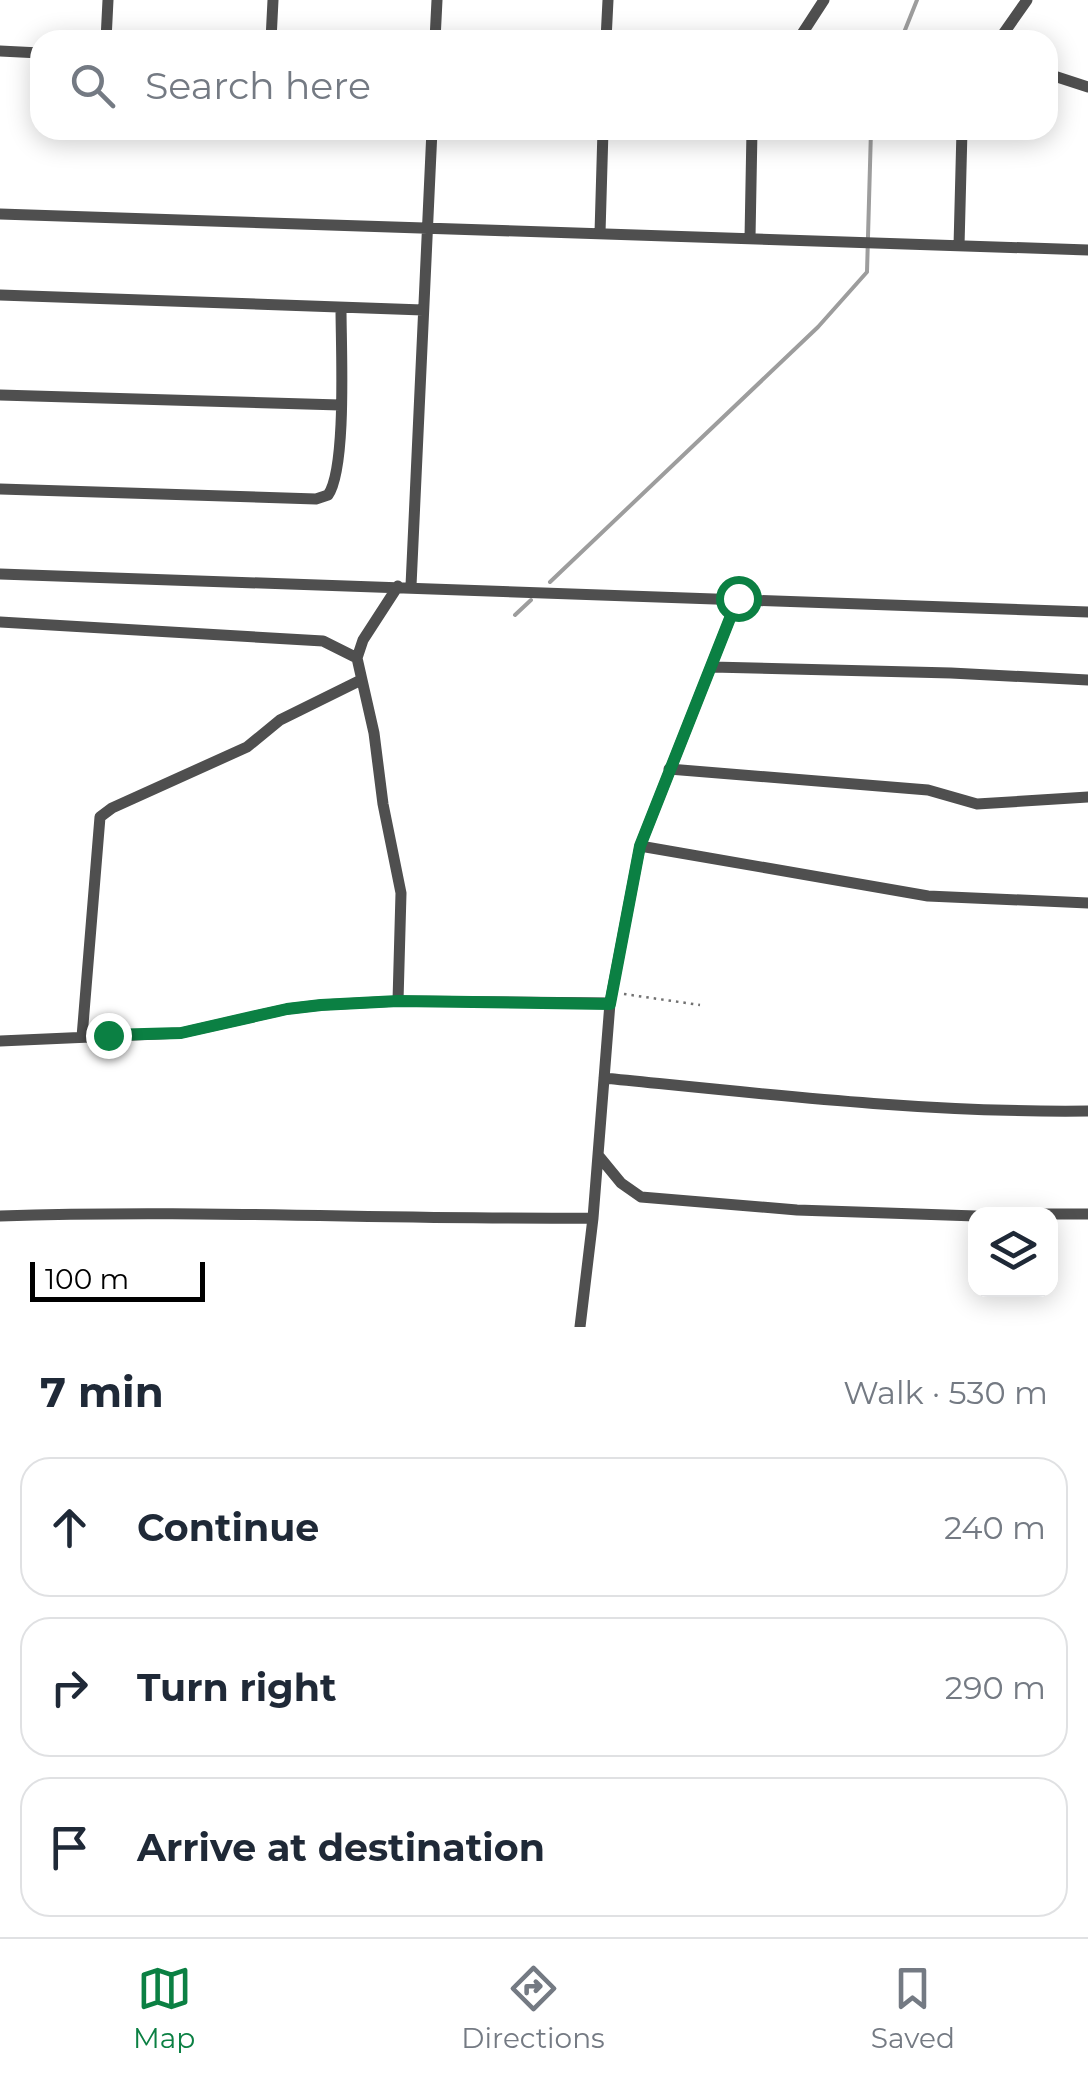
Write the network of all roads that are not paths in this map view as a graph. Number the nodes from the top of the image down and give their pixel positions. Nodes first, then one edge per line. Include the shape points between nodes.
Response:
1 (108, 0) edge
2 (273, 0) edge
3 (437, 0) edge
4 (608, 0) edge
5 (1027, 0) edge
6 (817, 2) edge
7 (106, 30) edge
8 (272, 30) edge
9 (436, 30) edge
10 (606, 30) edge
11 (803, 30) edge
12 (1007, 30) edge
13 (0, 51) edge
14 (30, 52) edge
15 (1058, 77) edge
16 (1088, 86) edge
17 (432, 140) edge
18 (603, 140) edge
19 (752, 140) edge
20 (962, 140) edge
21 (0, 214) edge
22 (430, 228) junction
23 (600, 233) junction
24 (750, 238) junction
25 (959, 246) junction
26 (1088, 250) edge
27 (0, 296) edge
28 (341, 309) junction
29 (423, 310) junction
30 (0, 395) edge
31 (340, 405) junction
32 (0, 490) edge
33 (0, 574) edge
34 (404, 586) junction
35 (738, 598) junction
36 (1088, 612) edge
37 (0, 622) edge
38 (357, 658) junction
39 (712, 667) junction
40 (361, 680) junction
41 (1088, 680) edge
42 (669, 769) junction
43 (1088, 797) edge
44 (640, 846) junction
45 (1088, 903) edge
46 (611, 998) junction
47 (398, 1001) junction
48 (82, 1036) junction
49 (0, 1041) edge
50 (604, 1078) junction
51 (1088, 1110) edge
52 (598, 1155) junction
53 (1058, 1214) edge
54 (1088, 1214) edge
55 (0, 1216) edge
56 (968, 1216) edge
57 (593, 1218) junction
58 (580, 1327) edge

1 - 7 street
2 - 8 street
3 - 9 street
4 - 10 street
5 - 12 street
6 - 11 street
13 - 14 street
15 - 16 street
17 - 22 street
18 - 23 street
19 - 24 street
20 - 25 street
21 - 22 street
22 - 23 street
22 - 29 street
23 - 24 street
24 - 25 street
25 - 26 street
27 - 28 street
28 - 29 street
28 - 31 street
29 - 34 street
30 - 31 street
31 - 32 street via 335,479 322,498
33 - 34 street
34 - 35 street
34 - 38 street
35 - 36 street
35 - 39 street
37 - 38 street via 323,641
38 - 40 street
39 - 41 street
39 - 42 street
40 - 47 street via 401,893
40 - 48 street via 280,720 247,747 100,817
42 - 43 street via 936,791 977,804
42 - 44 street
44 - 45 street via 928,896
44 - 46 street
46 - 47 street
46 - 50 street
47 - 48 street via 287,1009 181,1033
48 - 49 street
50 - 51 street via 1004,1110
50 - 52 street
52 - 56 street via 641,1197
52 - 57 street
53 - 54 street
55 - 57 street
57 - 58 street

